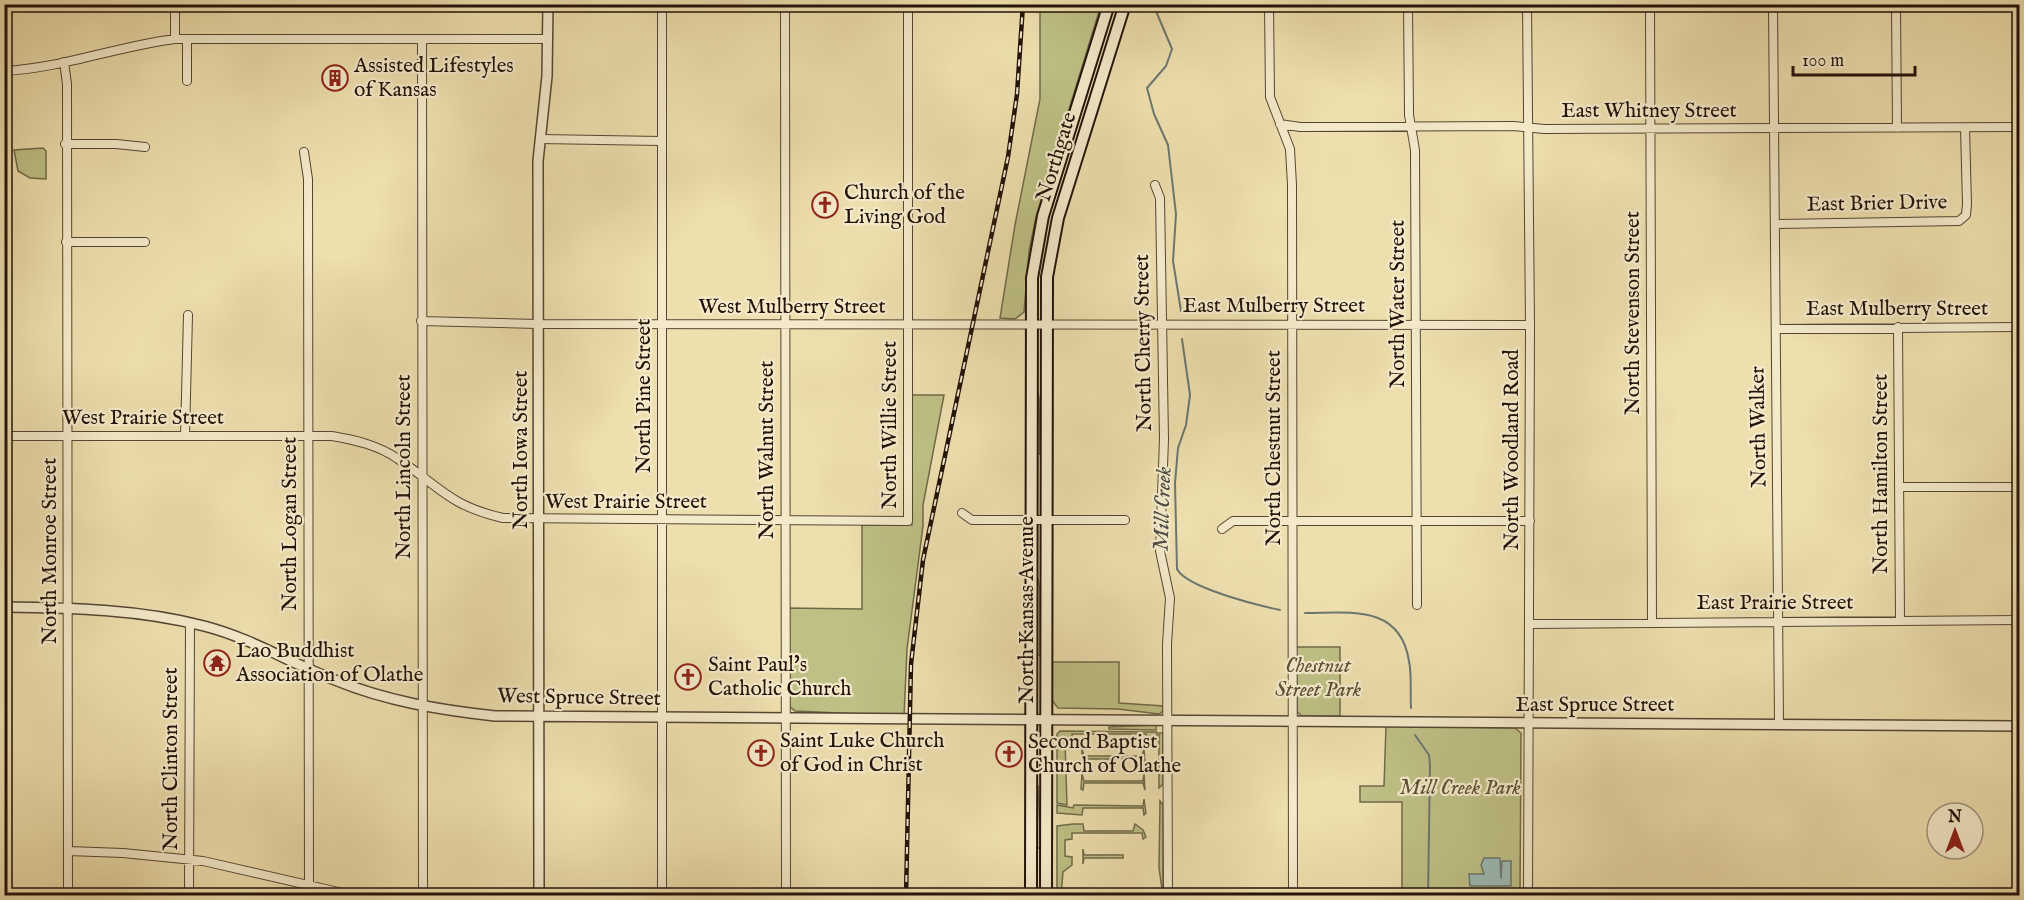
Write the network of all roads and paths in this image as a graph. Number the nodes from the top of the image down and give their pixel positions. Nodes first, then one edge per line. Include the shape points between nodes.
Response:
1 (175, 4) edge
2 (548, 4) edge
3 (662, 4) edge
4 (785, 4) edge
5 (908, 4) edge
6 (1109, 4) edge
7 (1125, 4) edge
8 (1269, 4) edge
9 (1408, 4) edge
10 (1527, 4) edge
11 (1650, 4) edge
12 (1773, 4) edge
13 (1896, 4) edge
14 (2019, 4) edge
15 (2019, 30) edge
16 (175, 39) junction
17 (188, 39) junction
18 (422, 39) junction
19 (548, 39) junction
20 (64, 62) junction
21 (4, 71) edge
22 (188, 81) dead end
23 (1280, 124) junction
24 (1412, 126) junction
25 (2019, 127) edge
26 (1528, 128) junction
27 (1897, 128) junction
28 (1965, 128) junction
29 (1650, 129) junction
30 (1774, 129) junction
31 (540, 139) junction
32 (661, 141) junction
33 (65, 144) junction
34 (145, 147) dead end
35 (304, 152) dead end
36 (1155, 185) dead end
37 (1775, 224) junction
38 (66, 242) junction
39 (145, 243) dead end
40 (188, 315) dead end
41 (422, 321) junction
42 (538, 324) junction
43 (1292, 324) junction
44 (1416, 324) junction
45 (662, 325) junction
46 (784, 325) junction
47 (908, 325) junction
48 (1031, 325) junction
49 (1046, 325) junction
50 (1163, 325) junction
51 (1530, 325) junction
52 (1898, 327) junction
53 (2019, 327) edge
54 (1776, 329) junction
55 (4, 436) edge
56 (68, 436) junction
57 (185, 436) junction
58 (308, 436) junction
59 (422, 478) junction
60 (1899, 487) junction
61 (2019, 487) edge
62 (962, 513) dead end
63 (539, 520) junction
64 (662, 520) junction
65 (1031, 520) junction
66 (1046, 520) junction
67 (1125, 520) dead end
68 (1416, 520) junction
69 (785, 521) junction
70 (908, 521) joint
71 (1292, 521) junction
72 (1530, 521) junction
73 (1222, 529) dead end
74 (1417, 605) dead end
75 (4, 607) edge
76 (68, 608) junction
77 (1900, 620) junction
78 (2019, 620) edge
79 (1779, 621) junction
80 (1652, 622) junction
81 (190, 623) junction
82 (1530, 624) junction
83 (308, 668) junction
84 (423, 705) junction
85 (538, 717) junction
86 (662, 718) junction
87 (785, 719) junction
88 (1031, 721) junction
89 (1047, 721) junction
90 (1169, 721) junction
91 (1292, 721) junction
92 (1528, 723) junction
93 (1779, 724) junction
94 (2019, 726) edge
95 (68, 851) junction
96 (189, 859) junction
97 (309, 884) junction
98 (68, 896) edge
99 (189, 896) edge
100 (309, 896) edge
101 (356, 896) edge
102 (423, 896) edge
103 (539, 896) edge
104 (662, 896) edge
105 (786, 896) edge
106 (1031, 896) edge
107 (1047, 896) edge
108 (1168, 896) edge
109 (1293, 896) edge
110 (1528, 896) edge

1 - 16 street
2 - 19 street, North Iowa Street
3 - 32 street, North Pine Street
4 - 46 street, North Walnut Street
5 - 47 street, North Willie Street
6 - 48 main road, Northgate via 1043,216 1032,278
7 - 49 main road, Northgate via 1058,218 1047,277
8 - 23 street, North Chestnut Street via 1270,97
9 - 24 street, North Water Street
10 - 26 street, North Woodland Road
11 - 29 street, North Stevenson Street
12 - 30 street, North Walker
13 - 27 street
14 - 15 street
16 - 17 street
16 - 20 street
17 - 18 street
17 - 22 street
18 - 19 street
18 - 41 street, North Lincoln Street
19 - 31 street, North Iowa Street
20 - 21 street
20 - 33 street, North Monroe Street
23 - 24 street, East Whitney Street
23 - 43 street, North Chestnut Street via 1290,149
24 - 26 street, East Whitney Street
24 - 44 street, North Water Street
25 - 28 street, East Whitney Street
26 - 29 street, East Whitney Street
26 - 51 street, North Woodland Road
27 - 28 street, East Whitney Street
27 - 30 street, East Whitney Street
28 - 37 street, East Brier Drive via 1967,204 1966,215 1959,221
29 - 30 street, East Whitney Street
29 - 80 street, North Stevenson Street
30 - 37 street, North Walker
31 - 32 street
31 - 42 street, North Iowa Street
32 - 45 street, North Pine Street
33 - 34 street
33 - 38 street, North Monroe Street
35 - 58 street, North Logan Street via 308,179
36 - 50 street, North Cherry Street via 1160,198
37 - 54 street, North Walker
38 - 39 street
38 - 56 street, North Monroe Street
40 - 57 street
41 - 42 street, West Mulberry Street
41 - 59 street, North Lincoln Street
42 - 45 street, West Mulberry Street
42 - 63 street, North Iowa Street
43 - 44 street, East Mulberry Street
43 - 50 street, East Mulberry Street
43 - 71 street, North Chestnut Street
44 - 51 street, East Mulberry Street
44 - 68 street, North Water Street
45 - 46 street, West Mulberry Street
45 - 64 street, North Pine Street
46 - 47 street, West Mulberry Street
46 - 69 street, North Walnut Street
47 - 48 street, West Mulberry Street
47 - 70 street, North Willie Street
48 - 49 street, West Mulberry Street
48 - 65 main road, North Kansas Avenue
49 - 50 street, West Mulberry Street
49 - 66 main road, North Kansas Avenue
50 - 90 street, North Cherry Street via 1160,551 1170,598
51 - 72 street, North Woodland Road
52 - 53 street, East Mulberry Street
52 - 54 street, East Mulberry Street
52 - 60 street, North Hamilton Street
54 - 79 street, North Walker
55 - 56 street, West Prairie Street
56 - 57 street, West Prairie Street
56 - 76 street, North Monroe Street
57 - 58 street, West Prairie Street
58 - 59 street, West Prairie Street via 356,440 397,458
58 - 83 street, North Logan Street
59 - 63 street, West Prairie Street via 450,499 483,513
59 - 84 street, North Lincoln Street
60 - 61 street
60 - 77 street, North Hamilton Street
62 - 65 street via 972,520
63 - 64 street, West Prairie Street
63 - 85 street, North Iowa Street
64 - 69 street, West Prairie Street
64 - 86 street, North Pine Street
65 - 66 street
65 - 88 main road, North Kansas Avenue
66 - 67 street
66 - 89 main road, North Kansas Avenue
68 - 71 street
68 - 72 street
68 - 74 street, North Water Street
69 - 70 street, West Prairie Street
69 - 87 street, North Walnut Street
71 - 73 street via 1233,521
71 - 91 street, North Chestnut Street
72 - 82 street, North Woodland Road
75 - 76 street, West Spruce Street
76 - 81 street, West Spruce Street via 149,614
76 - 95 street, North Monroe Street
77 - 78 street, East Prairie Street
77 - 79 street, East Prairie Street
79 - 80 street, East Prairie Street
79 - 93 street, North Walker
80 - 82 street, East Prairie Street
81 - 83 street, West Spruce Street via 264,646
81 - 96 street, North Clinton Street
82 - 92 street, North Woodland Road
83 - 84 street, West Spruce Street via 359,690
83 - 97 street, North Logan Street
84 - 85 street, West Spruce Street
84 - 102 street, North Lincoln Street
85 - 86 street, West Spruce Street
85 - 103 street, North Iowa Street
86 - 87 street, West Spruce Street
86 - 104 street, North Pine Street
87 - 88 street, West Spruce Street
87 - 105 street, North Walnut Street
88 - 89 street, West Spruce Street
88 - 106 main road, North Kansas Avenue
89 - 90 street, West Spruce Street
89 - 107 main road, North Kansas Avenue
90 - 91 street, East Spruce Street
90 - 108 street, North Cherry Street
91 - 92 street, East Spruce Street
91 - 109 street, North Chestnut Street
92 - 93 street, East Spruce Street
92 - 110 street, North Woodland Road
93 - 94 street, East Spruce Street
95 - 96 street
95 - 98 street, North Monroe Street
96 - 97 street
96 - 99 street, North Clinton Street
97 - 100 street, North Logan Street
97 - 101 street

